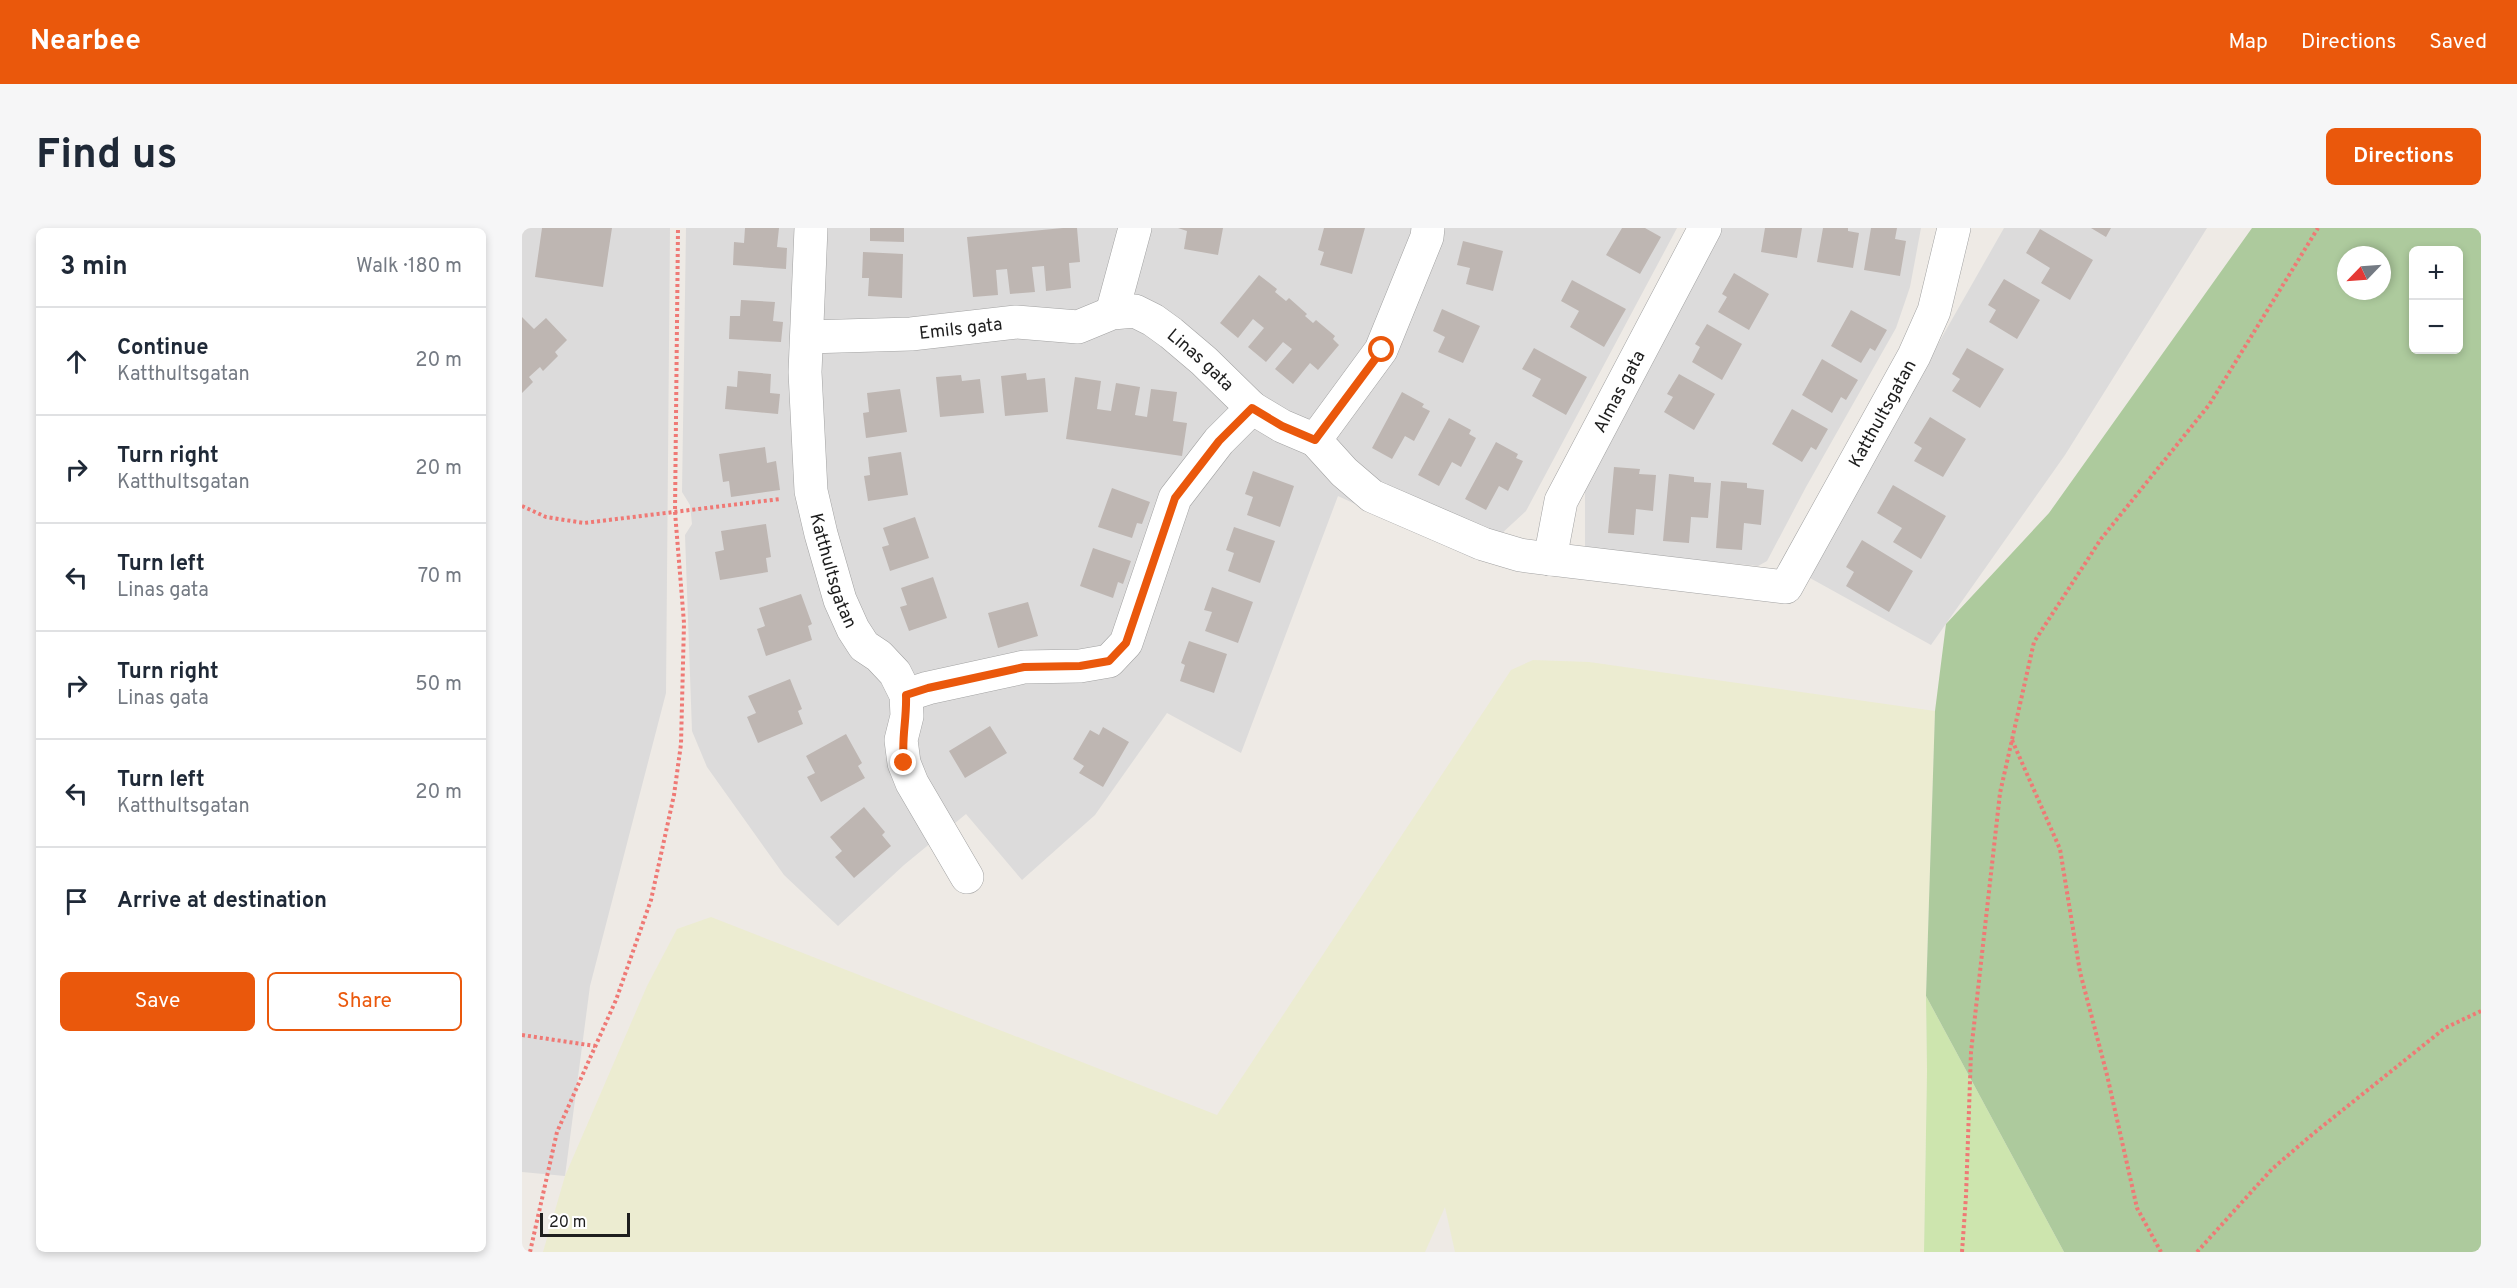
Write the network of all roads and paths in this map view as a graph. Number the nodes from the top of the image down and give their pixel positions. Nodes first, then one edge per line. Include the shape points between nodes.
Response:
1 (678, 228) edge
2 (811, 228) edge
3 (1135, 228) edge
4 (1428, 228) edge
5 (1705, 228) edge
6 (1954, 228) edge
7 (2318, 228) edge
8 (1112, 313) junction
9 (807, 337) junction
10 (1252, 408) junction
11 (1315, 440) junction
12 (812, 493) junction
13 (522, 506) edge
14 (675, 512) junction
15 (1550, 559) junction
16 (906, 695) junction
17 (2012, 740) junction
18 (967, 877) dead end
19 (2481, 1011) edge
20 (522, 1035) edge
21 (595, 1046) junction
22 (530, 1252) edge
23 (1962, 1252) edge
24 (2161, 1252) edge
25 (2197, 1252) edge

1 - 14 path
2 - 9 street, Katthultsgatan
3 - 8 street
4 - 11 street via 1382,350
5 - 15 street, Almas gata via 1562,501
6 - 15 street, Katthultsgatan via 1934,311 1914,356 1785,587
7 - 17 path via 2209,405 2101,538 2034,642
8 - 9 street, Emils gata via 1078,327 1016,322 910,334
8 - 10 street, Linas gata via 1135,311 1153,320 1204,361
9 - 12 street, Katthultsgatan via 805,372
10 - 11 street
10 - 16 street via 1219,441 1175,498 1126,643 1109,661 1024,667
11 - 15 street via 1372,496 1483,544
12 - 14 path
12 - 16 street, Katthultsgatan via 840,600 853,629 864,646 895,673
13 - 14 path via 546,517 584,523
14 - 21 path via 684,623 681,744 674,795 651,900 616,1000
16 - 18 street via 907,716 901,740 904,763
17 - 23 path via 2000,794 1971,1052
17 - 24 path via 2060,849 2080,972 2137,1208
19 - 25 path via 2445,1028 2297,1147
20 - 21 path
21 - 22 path via 557,1132

